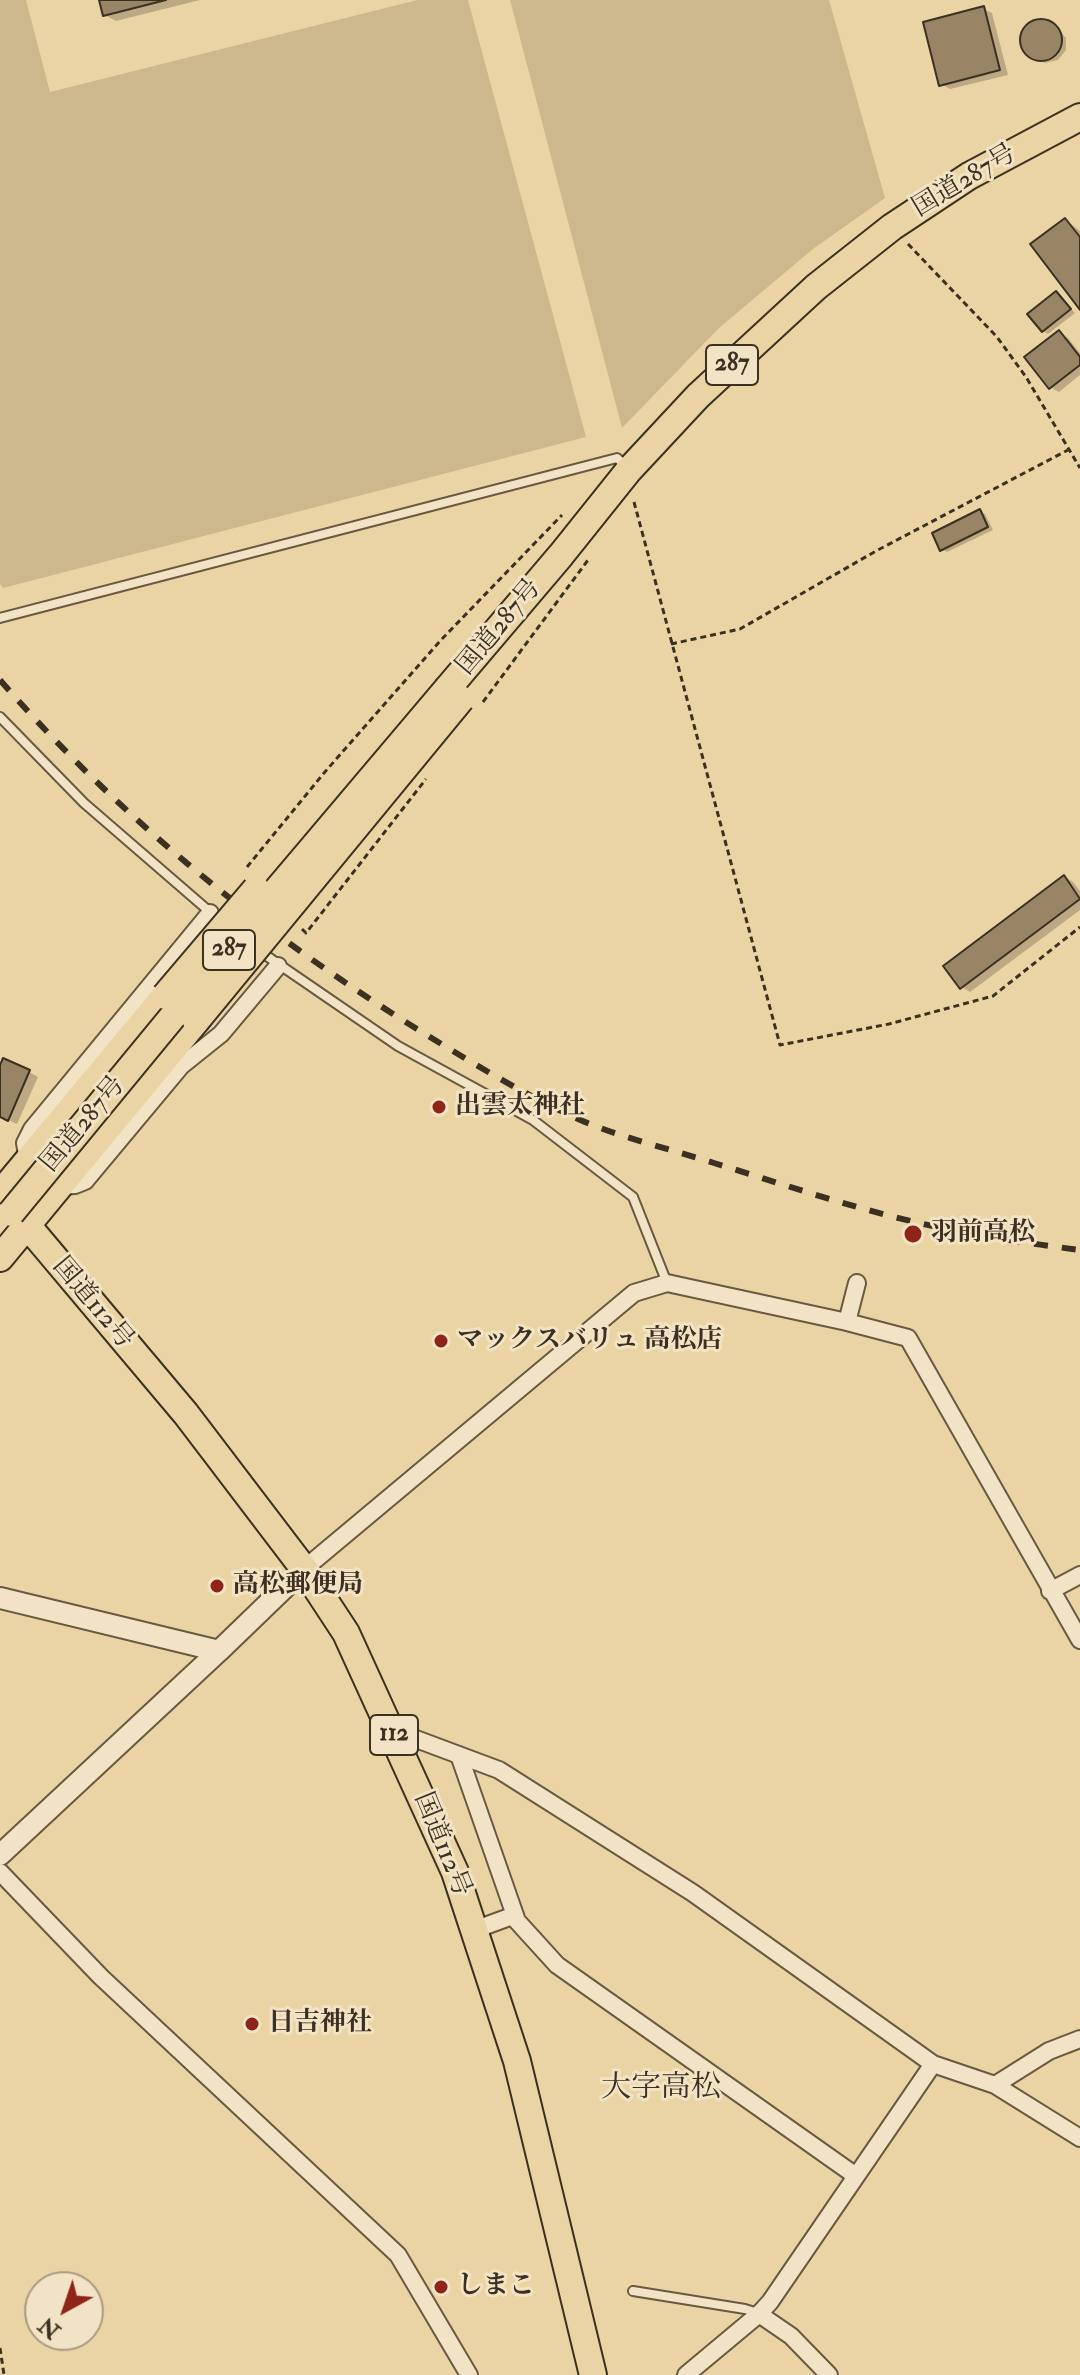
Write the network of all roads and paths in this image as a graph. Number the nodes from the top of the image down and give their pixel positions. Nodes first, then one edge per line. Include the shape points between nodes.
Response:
1 (1080, 117) edge
2 (892, 227) junction
3 (1068, 450) junction
4 (1080, 468) edge
5 (629, 470) junction
6 (0, 618) edge
7 (671, 644) junction
8 (449, 689) junction
9 (0, 717) edge
10 (210, 913) junction
11 (1080, 927) edge
12 (278, 966) junction
13 (28, 1160) junction
14 (60, 1186) junction
15 (0, 1194) edge
16 (13, 1226) edge
17 (0, 1258) edge
18 (667, 1283) junction
19 (857, 1283) dead end
20 (847, 1322) junction
21 (304, 1569) junction
22 (1080, 1575) edge
23 (1050, 1591) junction
24 (0, 1598) edge
25 (1080, 1640) edge
26 (219, 1651) junction
27 (392, 1730) junction
28 (459, 1755) junction
29 (0, 1855) edge
30 (0, 1872) edge
31 (515, 1915) junction
32 (474, 1930) junction
33 (1080, 2039) edge
34 (933, 2064) junction
35 (995, 2085) junction
36 (1080, 2138) edge
37 (856, 2176) junction
38 (633, 2291) dead end
39 (764, 2309) junction
40 (0, 2348) edge
41 (4, 2375) edge
42 (469, 2375) edge
43 (593, 2375) edge
44 (686, 2375) edge
45 (829, 2375) edge

1 - 2 highway, 国道287号 / 287 via 969,176
2 - 3 path via 997,337
2 - 5 highway, 国道287号 / 287 via 816,287 698,396
3 - 4 path
3 - 7 path via 740,629
5 - 6 lane via 617,458
5 - 7 path
5 - 8 highway, 国道287号 / 287
7 - 11 path via 780,1045 993,996
8 - 13 highway, 287, bridge via 374,748
8 - 14 highway, 287, bridge via 196,1021
8 - 16 highway, 国道287号 / 287, bridge via 272,896
9 - 10 lane via 84,803
10 - 12 lane
10 - 13 street via 32,1129 25,1143
12 - 14 street via 221,1034 181,1066 85,1181
12 - 18 lane via 398,1046 533,1120 633,1197
13 - 15 highway, 287
14 - 16 highway, 287
15 - 16 highway, 国道112号 / 112
16 - 17 highway, 287
16 - 21 highway, 国道112号 / 112 via 186,1414
18 - 20 street
18 - 21 street via 634,1293
19 - 20 street
20 - 23 street via 908,1338
21 - 26 street
21 - 27 highway, 国道112号 / 112 via 346,1633
22 - 23 street
23 - 25 street
24 - 26 street
26 - 29 street
27 - 28 street
27 - 32 highway, 国道112号 / 112 via 455,1872
28 - 31 street
28 - 34 street via 499,1770 591,1826
30 - 42 street via 101,1977 398,2255
31 - 32 street
31 - 37 street via 557,1965
32 - 43 highway, 国道112号 / 112 via 517,2061
33 - 35 street via 1049,2051
34 - 35 street
34 - 37 street
35 - 36 street
37 - 39 street
38 - 39 lane
39 - 44 street
39 - 45 street
40 - 41 path

